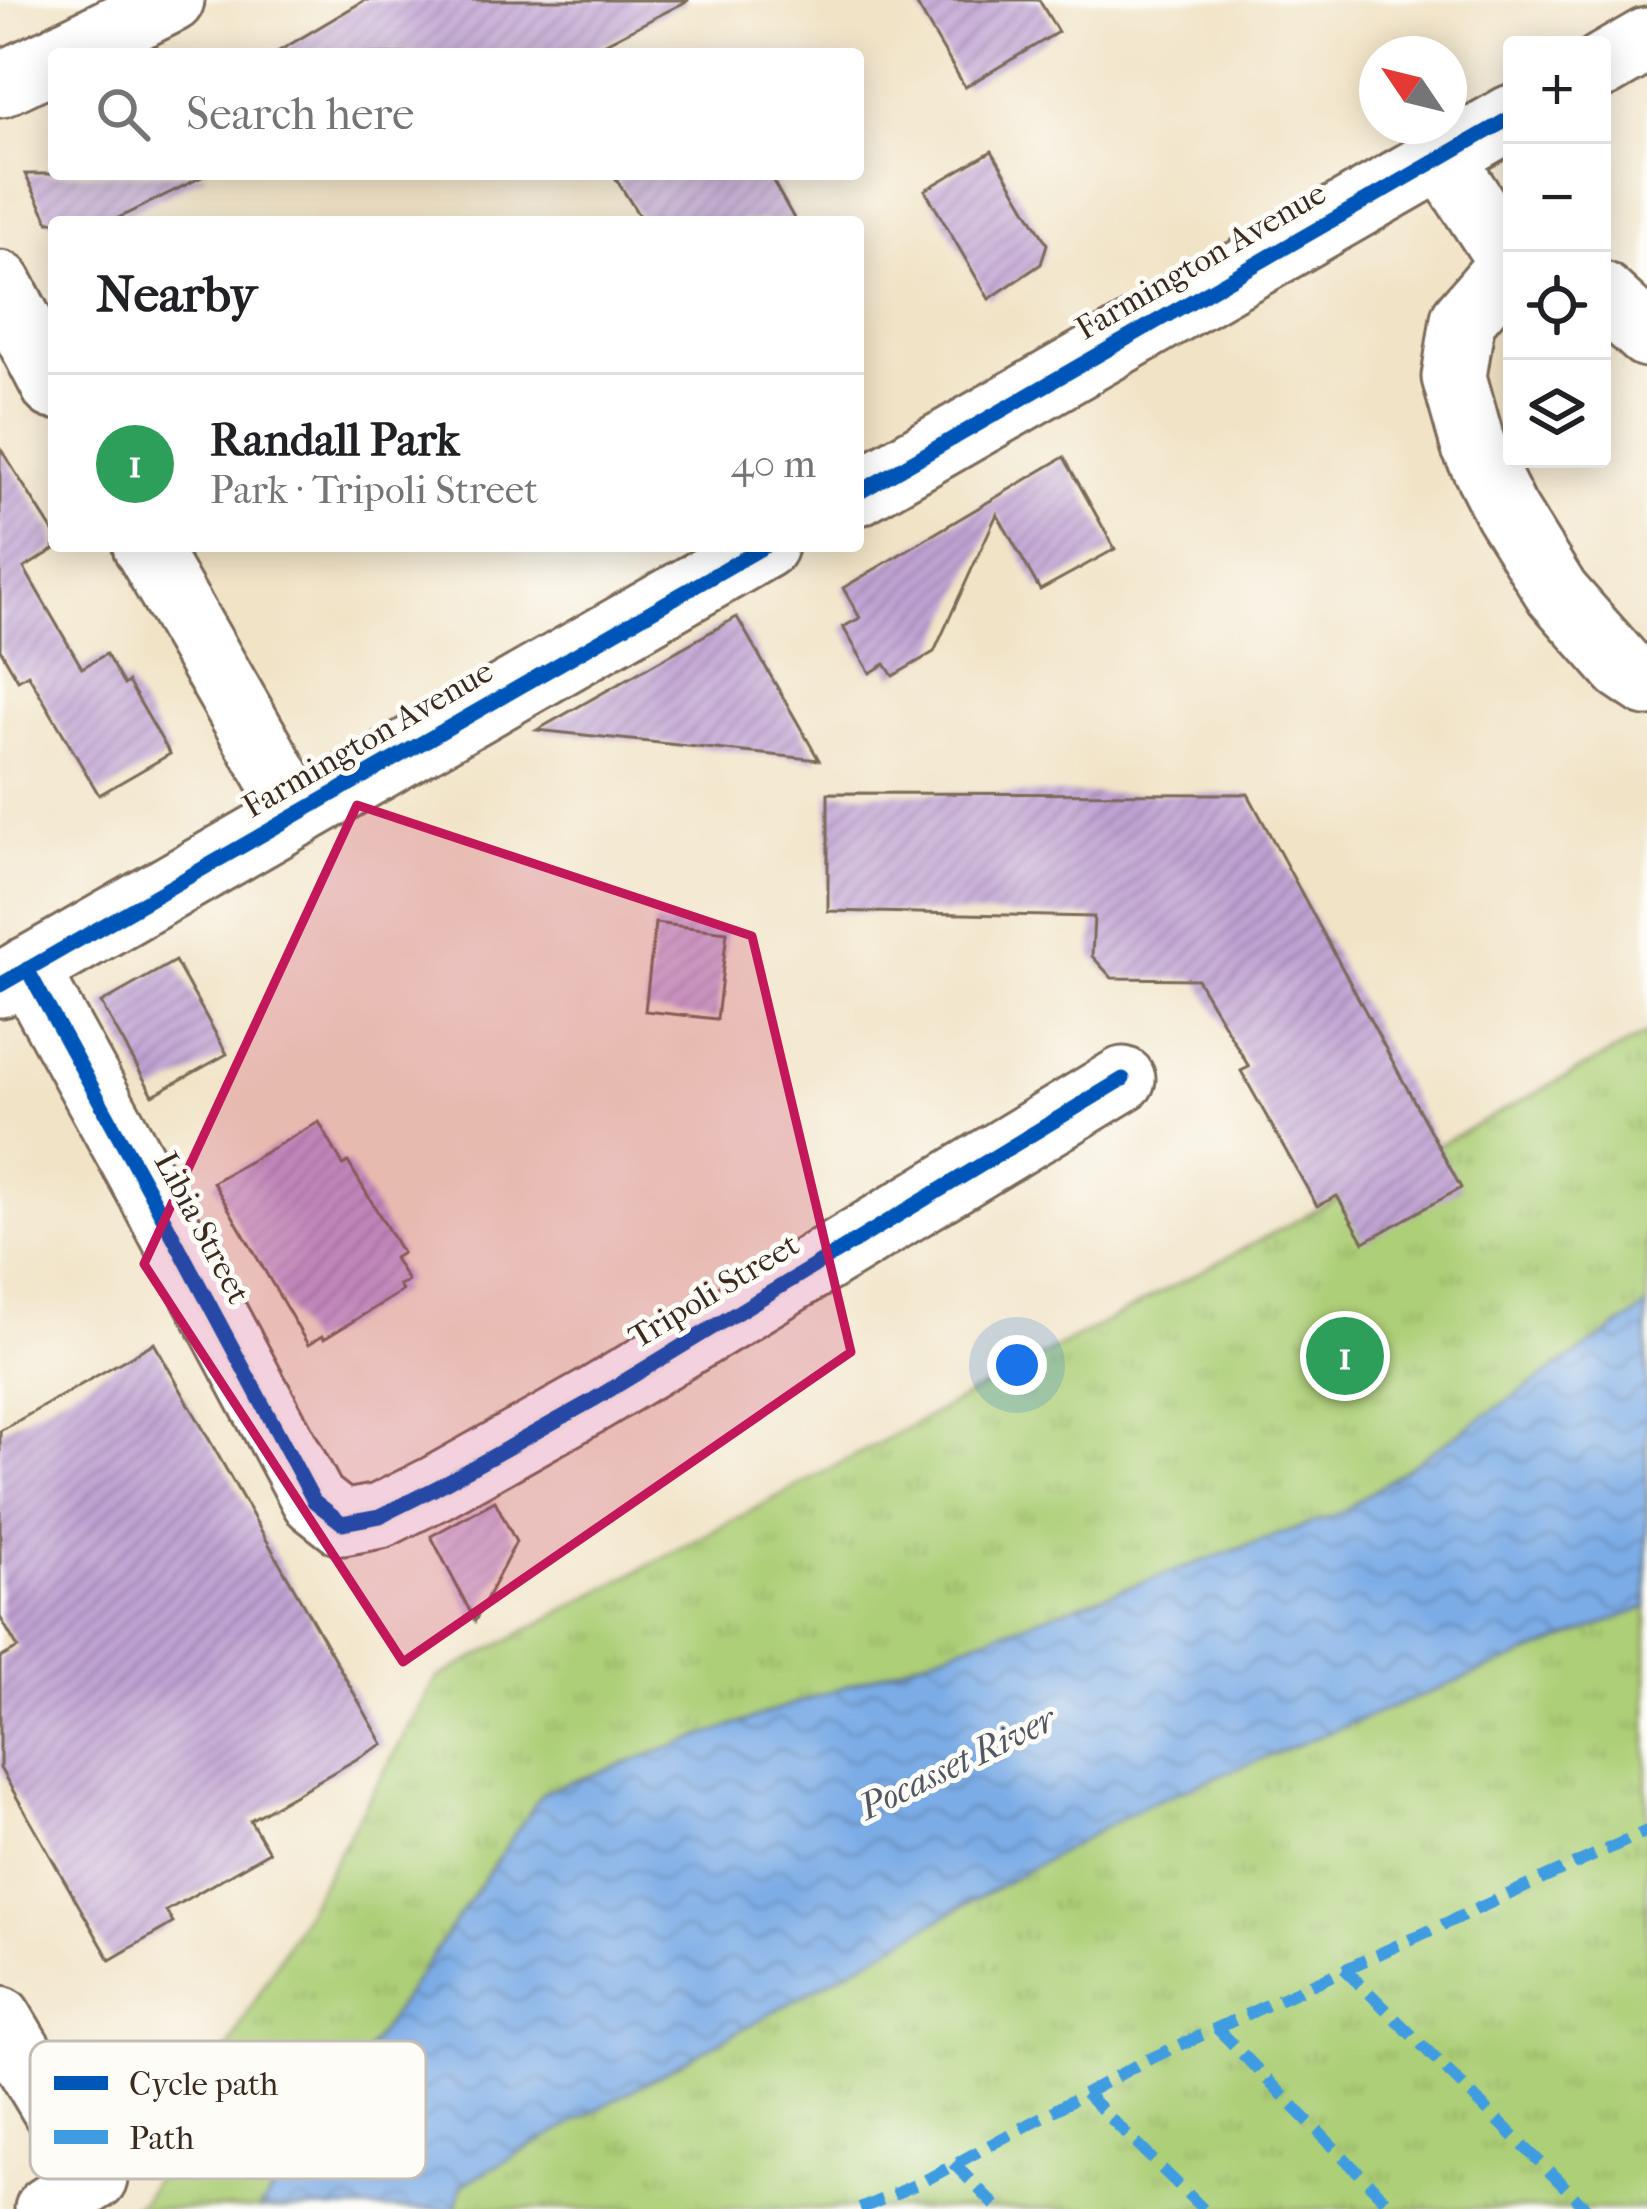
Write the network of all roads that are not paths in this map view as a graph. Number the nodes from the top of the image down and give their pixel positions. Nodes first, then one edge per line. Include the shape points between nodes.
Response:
1 (172, 0) edge
2 (1647, 40) edge
3 (75, 48) edge
4 (48, 61) edge
5 (1611, 61) edge
6 (0, 86) edge
7 (1503, 122) edge
8 (1442, 157) junction
9 (1504, 252) edge
10 (1503, 272) edge
11 (0, 283) edge
12 (1611, 302) edge
13 (1647, 335) edge
14 (48, 375) edge
15 (864, 490) edge
16 (148, 552) edge
17 (755, 552) edge
18 (1647, 684) edge
19 (299, 814) junction
20 (13, 977) edge
21 (1123, 1078) dead end
22 (327, 1513) joint
23 (0, 2018) edge
24 (30, 2068) edge
25 (92, 2179) edge
26 (47, 2209) edge

1 - 3 street
2 - 5 street
4 - 6 street
7 - 8 street, Farmington Avenue
8 - 9 street
8 - 15 street, Farmington Avenue
10 - 18 street via 1463,319 1454,377 1473,445 1556,593
11 - 14 street
12 - 13 street
16 - 19 street
17 - 19 street, Farmington Avenue
19 - 20 street, Farmington Avenue
20 - 22 street, Libia Street via 149,1191 314,1502
21 - 22 street, Tripoli Street via 456,1477 380,1516 342,1523
23 - 24 street
25 - 26 street

